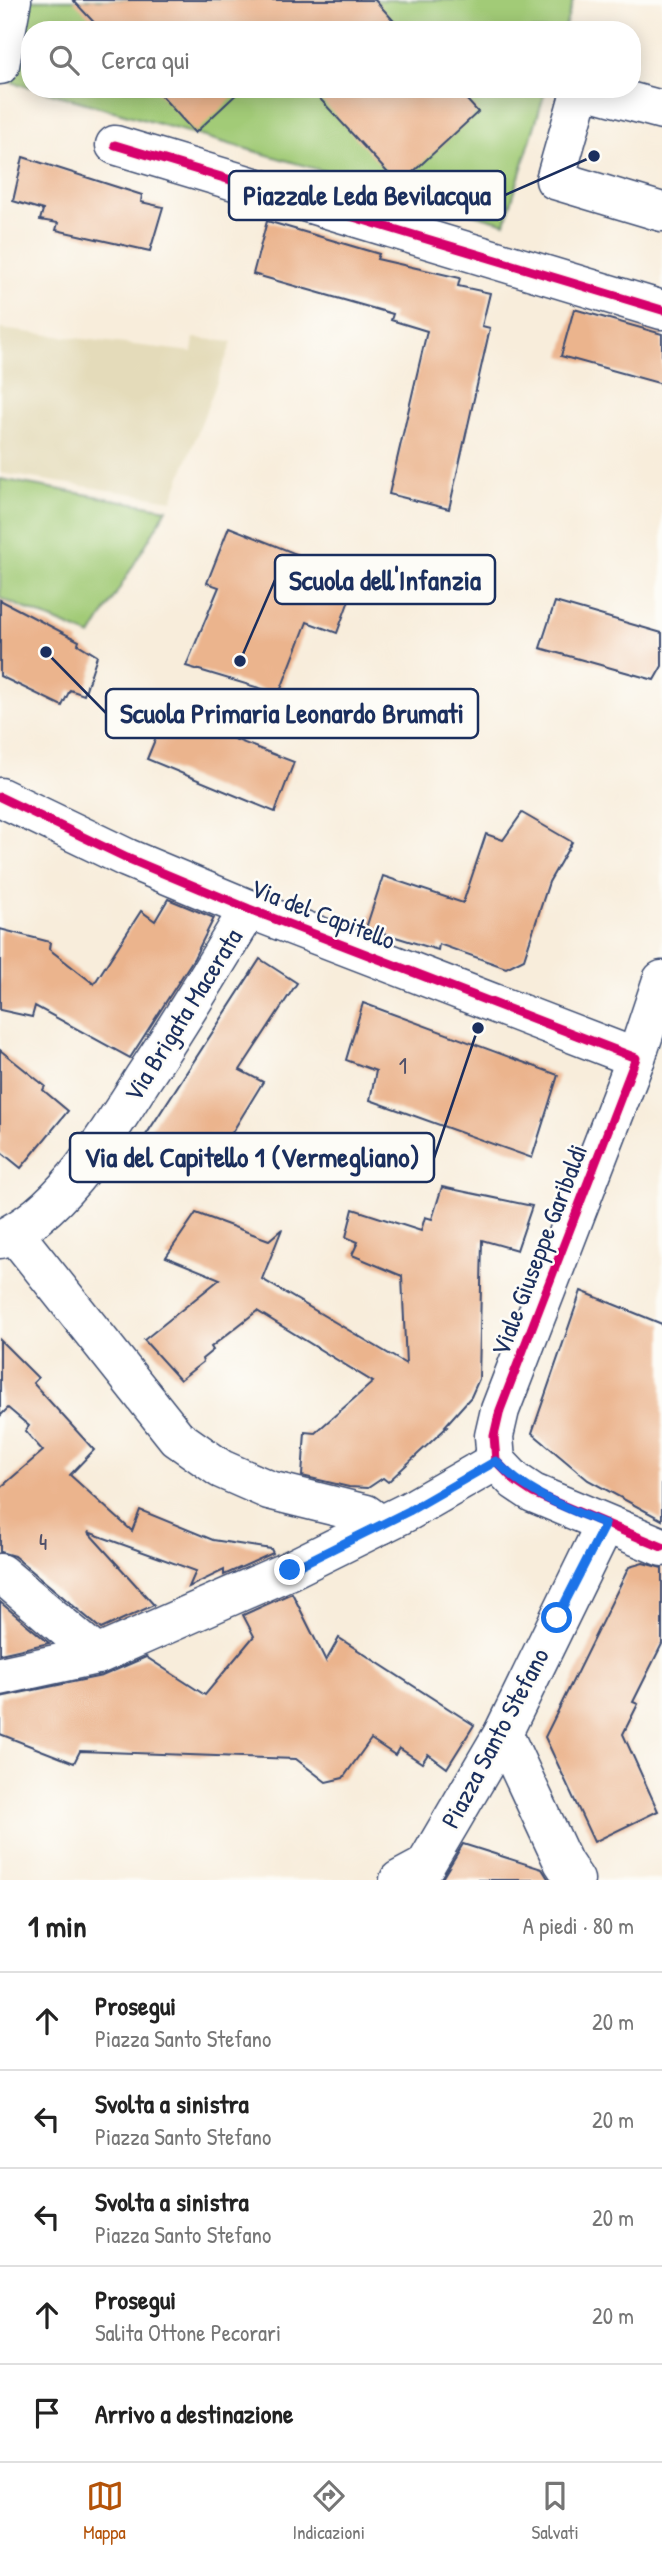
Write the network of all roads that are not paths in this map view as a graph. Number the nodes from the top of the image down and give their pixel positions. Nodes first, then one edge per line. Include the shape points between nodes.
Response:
1 (12, 0) edge
2 (0, 65) edge
3 (580, 98) edge
4 (617, 98) edge
5 (662, 110) edge
6 (115, 145) dead end
7 (662, 212) edge
8 (662, 310) edge
9 (0, 797) edge
10 (249, 909) junction
11 (662, 980) edge
12 (636, 1058) junction
13 (7, 1236) edge
14 (496, 1461) junction
15 (395, 1518) junction
16 (605, 1524) junction
17 (662, 1547) edge
18 (0, 1573) edge
19 (97, 1656) junction
20 (0, 1676) edge
21 (503, 1733) junction
22 (399, 1880) edge
23 (575, 1880) edge

1 - 2 street
3 - 7 street via 555,180
4 - 5 street
6 - 8 street
9 - 10 street, Via del Capitello via 127,858
10 - 12 street, Via del Capitello
10 - 13 street, Via Brigata Macerata via 95,1154 45,1209
11 - 12 street, Viale Giuseppe Garibaldi
12 - 14 street, Viale Giuseppe Garibaldi via 500,1410 494,1436
13 - 15 street via 177,1438 221,1469 269,1490
14 - 15 street
14 - 16 street via 533,1493
15 - 19 street
16 - 17 street
16 - 21 street, Piazza Santo Stefano
18 - 19 street
19 - 20 street
21 - 22 street, Piazza Santo Stefano via 425,1866
21 - 23 street

